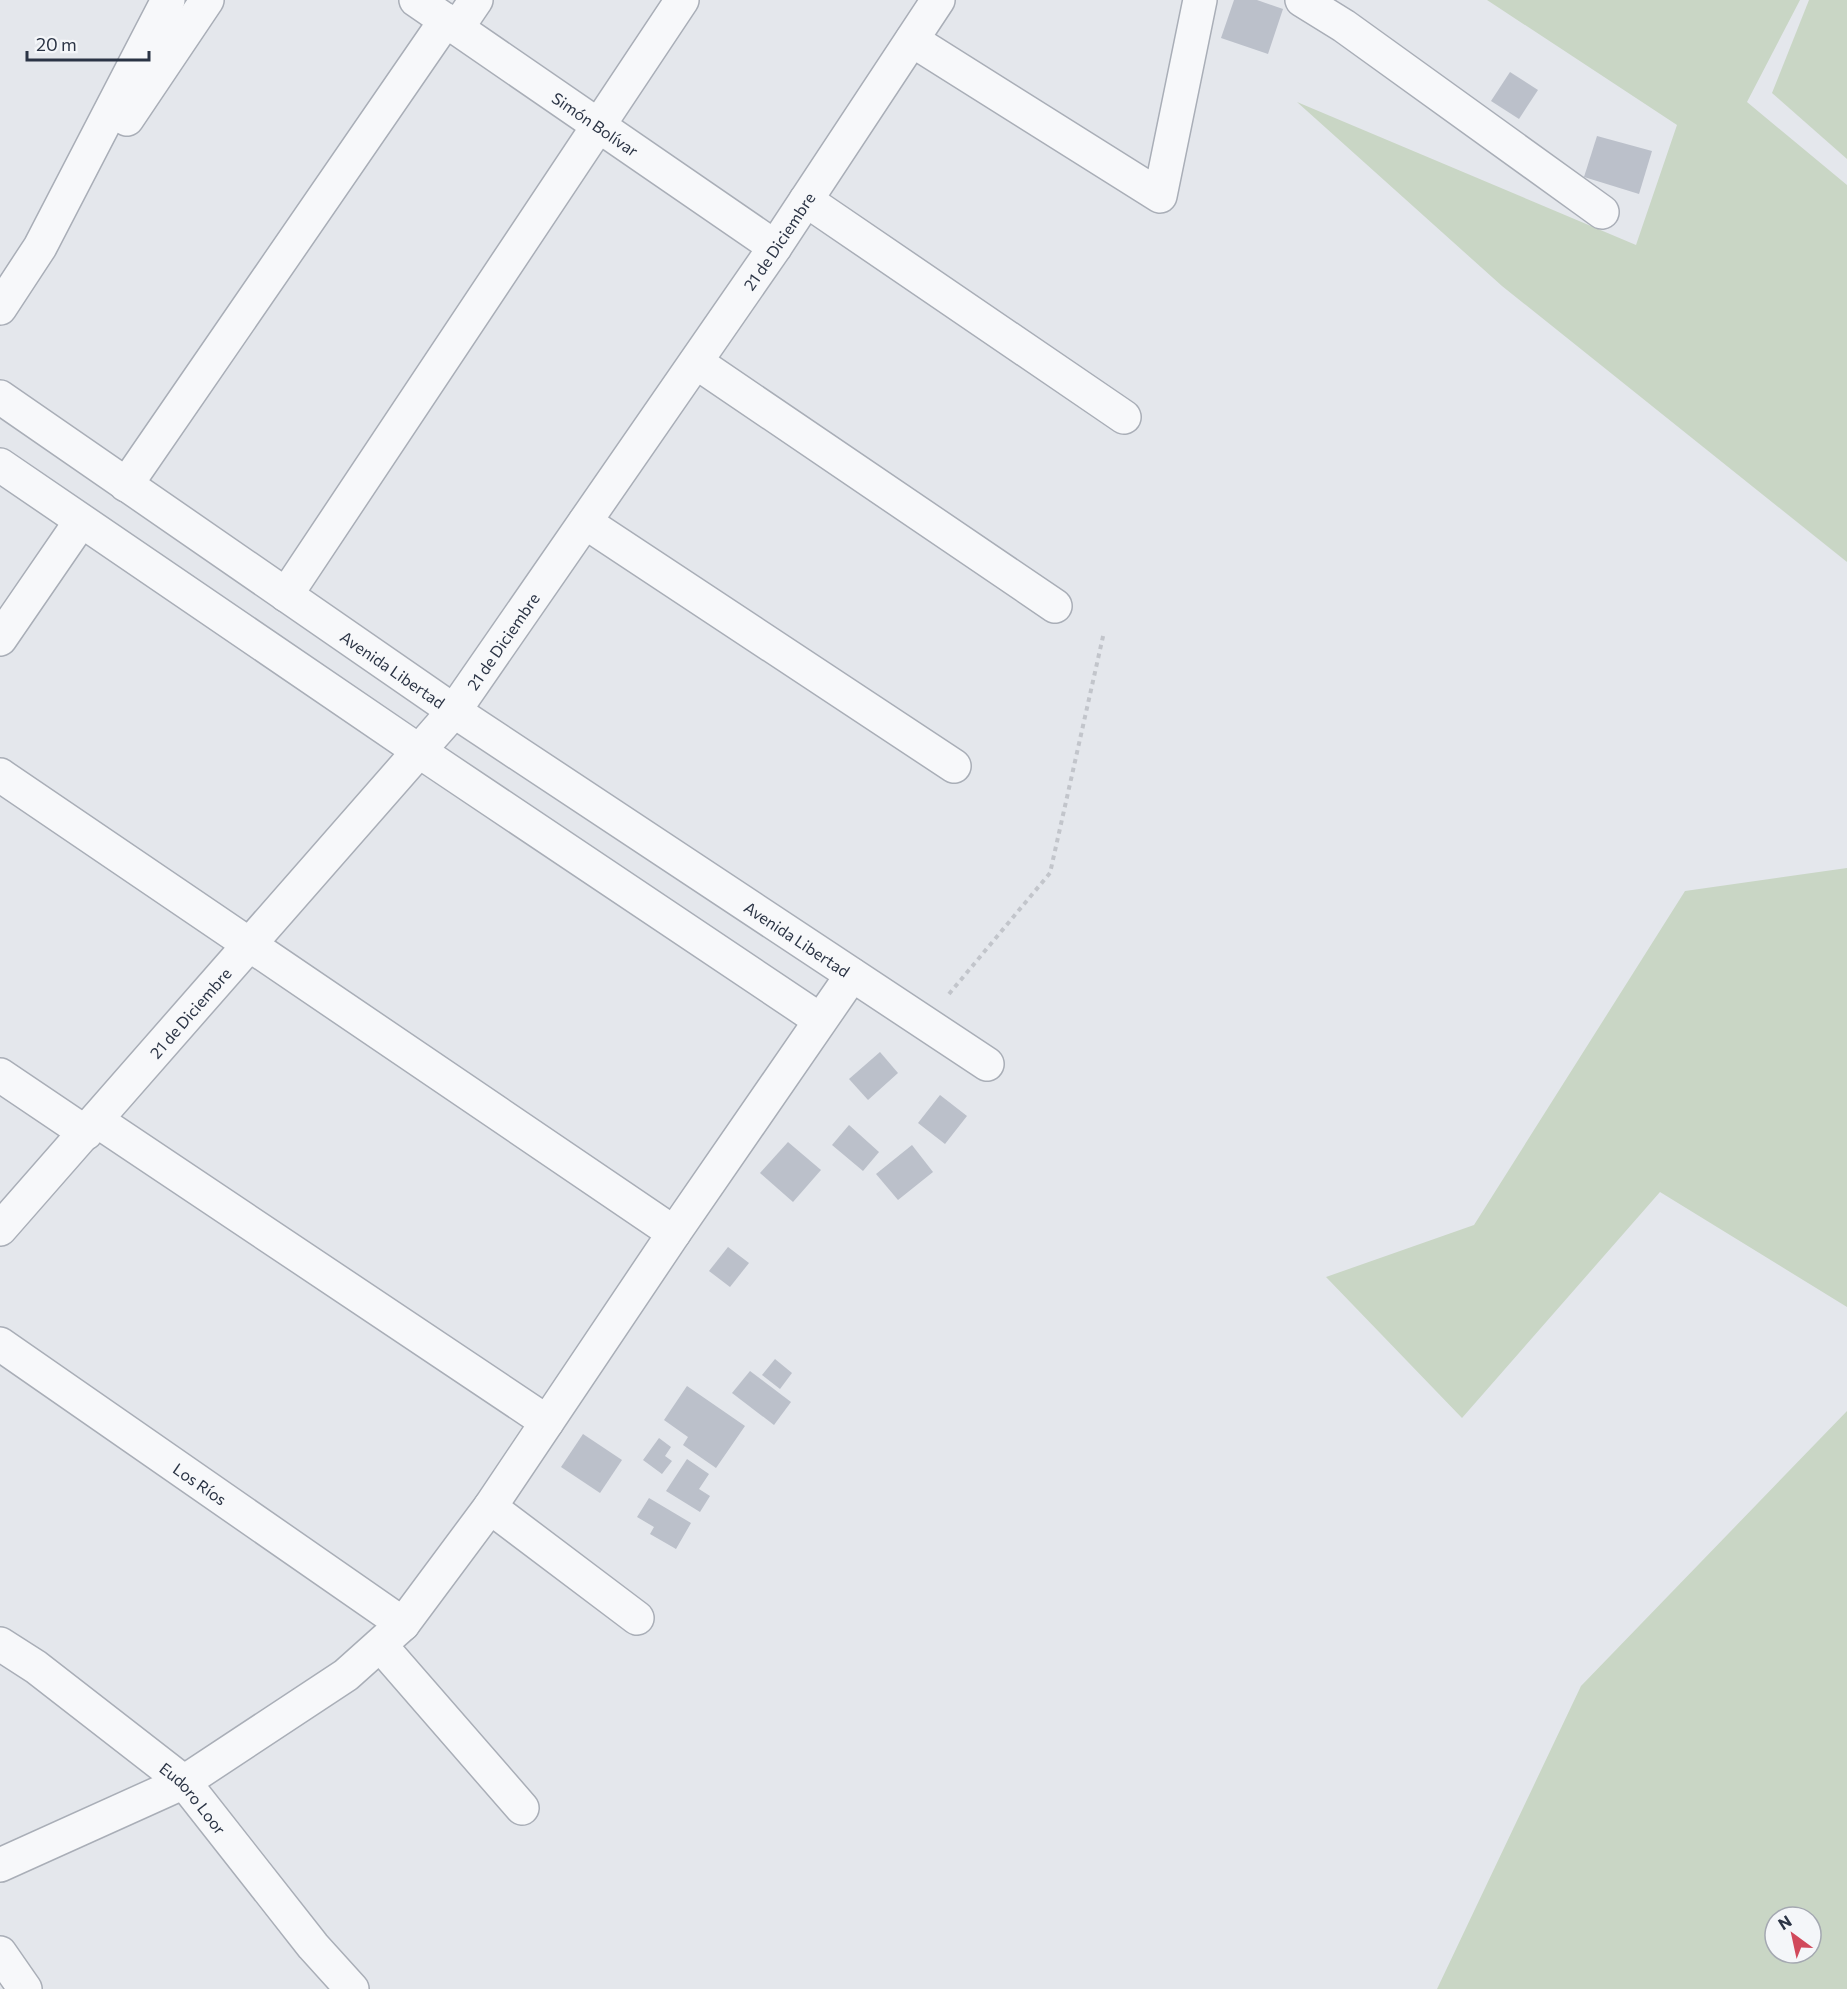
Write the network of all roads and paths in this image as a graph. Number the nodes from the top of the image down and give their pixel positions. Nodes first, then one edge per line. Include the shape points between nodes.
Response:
1 (168, 0) edge
2 (207, 0) edge
3 (416, 0) edge
4 (476, 0) edge
5 (682, 0) edge
6 (938, 0) edge
7 (1200, 0) edge
8 (1302, 0) edge
9 (451, 24) junction
10 (912, 40) junction
11 (599, 126) junction
12 (806, 200) junction
13 (1602, 212) dead end
14 (40, 247) junction
15 (775, 247) junction
16 (0, 308) edge
17 (696, 362) junction
18 (0, 397) edge
19 (1124, 417) dead end
20 (0, 465) edge
21 (126, 485) junction
22 (81, 521) junction
23 (585, 522) junction
24 (286, 595) junction
25 (1056, 606) dead end
26 (1104, 632) dead end
27 (0, 639) edge
28 (454, 711) junction
29 (419, 751) junction
30 (954, 766) dead end
31 (0, 775) edge
32 (249, 945) junction
33 (852, 975) junction
34 (820, 1020) junction
35 (925, 1023) junction
36 (987, 1065) dead end
37 (0, 1075) edge
38 (91, 1126) junction
39 (0, 1229) edge
40 (674, 1233) junction
41 (0, 1344) edge
42 (547, 1422) junction
43 (490, 1507) junction
44 (637, 1618) dead end
45 (392, 1635) junction
46 (0, 1644) edge
47 (184, 1782) junction
48 (522, 1808) dead end
49 (0, 1865) edge
50 (0, 1953) edge
51 (25, 1989) edge
52 (352, 1989) edge

1 - 14 street
2 - 14 street
3 - 9 street, Simón Bolívar
4 - 9 street
5 - 11 street
6 - 10 street, 21 de Diciembre
7 - 10 street via 1160,196
8 - 13 street via 1344,26
9 - 11 street, Simón Bolívar
9 - 21 street
10 - 12 street, 21 de Diciembre
11 - 15 street, Simón Bolívar
11 - 24 street
12 - 15 street, 21 de Diciembre
12 - 19 street
14 - 16 street
15 - 17 street, 21 de Diciembre
17 - 23 street, 21 de Diciembre
17 - 25 street
18 - 21 street, Avenida Libertad
20 - 22 street
21 - 24 street, Avenida Libertad
22 - 27 street
22 - 29 street
23 - 28 street, 21 de Diciembre
23 - 30 street
24 - 28 street, Avenida Libertad
26 - 35 path via 1050,873
28 - 29 street, 21 de Diciembre
28 - 33 street, Avenida Libertad
29 - 32 street, 21 de Diciembre
29 - 34 street
31 - 32 street
32 - 38 street, 21 de Diciembre
32 - 40 street
33 - 34 street, Avenida Libertad
33 - 35 street
34 - 40 street, Avenida Libertad
35 - 36 street
37 - 38 street
38 - 39 street, 21 de Diciembre
38 - 42 street
40 - 42 street, Avenida Libertad
41 - 45 street, Los Ríos
42 - 43 street, Avenida Libertad
43 - 44 street
43 - 45 street, Avenida Libertad
45 - 47 street, Avenida Libertad via 346,1675
45 - 48 street, Los Ríos
46 - 47 street, Eudoro Loor via 36,1667
47 - 49 street, Avenida Libertad
47 - 52 street, Eudoro Loor via 313,1946
50 - 51 street

